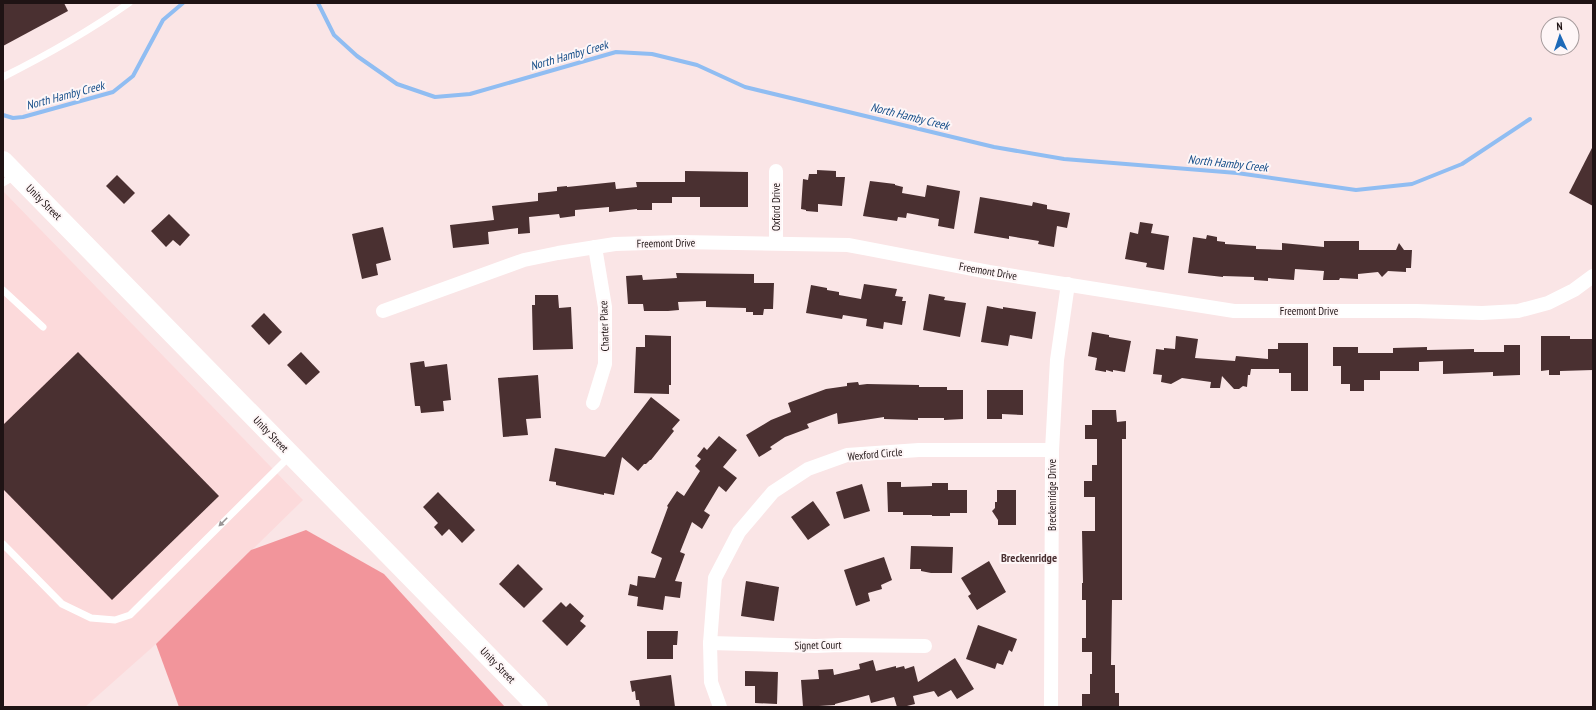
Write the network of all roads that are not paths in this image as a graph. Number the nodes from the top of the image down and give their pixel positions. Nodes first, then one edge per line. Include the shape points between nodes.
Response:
1 (129, 3) edge
2 (3, 77) edge
3 (776, 171) dead end
4 (8, 173) edge
5 (776, 243) junction
6 (595, 247) junction
7 (1593, 276) edge
8 (1068, 284) junction
9 (3, 290) edge
10 (383, 311) dead end
11 (43, 327) dead end
12 (593, 403) dead end
13 (1052, 450) junction
14 (292, 454) junction
15 (3, 544) edge
16 (710, 643) junction
17 (926, 646) dead end
18 (538, 707) edge
19 (720, 707) edge
20 (1051, 707) edge

1 - 2 lane via 96,27
3 - 5 street, Oxford Drive
4 - 14 street, Unity Street
5 - 6 street, Freemont Drive via 680,242
5 - 8 street, Freemont Drive via 848,245
6 - 10 street, Freemont Drive via 524,260
6 - 12 street, Charter Place via 605,307 605,364
7 - 8 street, Freemont Drive via 1574,290 1548,303 1518,311 1482,313 1234,311
8 - 13 street, Breckenridge Drive via 1057,360
9 - 11 lane
13 - 16 street, Wexford Circle via 919,450 847,455 808,469 773,492 739,532 716,578
13 - 20 street, Breckenridge Drive
14 -> 15 lane via 130,616 115,620 91,618 62,604
14 - 18 street, Unity Street
16 - 17 street, Signet Court
16 - 19 street, Wexford Circle via 711,682

